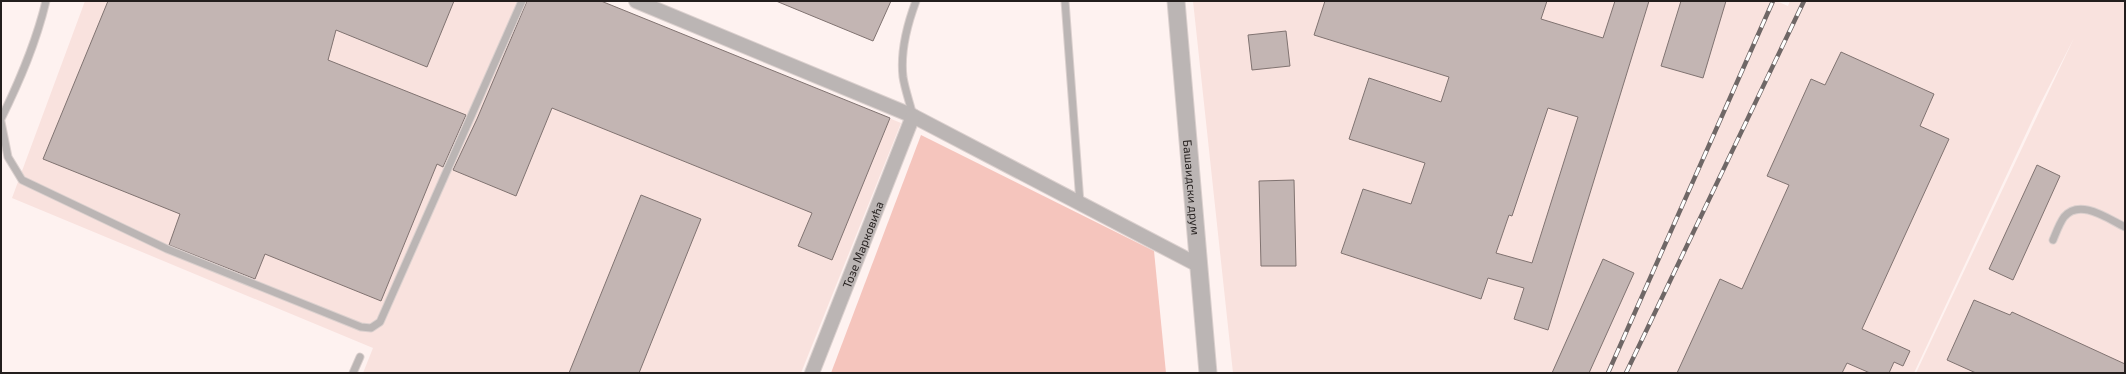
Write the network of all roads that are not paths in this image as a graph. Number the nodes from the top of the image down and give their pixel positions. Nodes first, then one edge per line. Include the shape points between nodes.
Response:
1 (46, 1) edge
2 (522, 1) edge
3 (636, 1) edge
4 (916, 1) edge
5 (1065, 1) edge
6 (1176, 1) edge
7 (913, 116) junction
8 (1, 120) edge
9 (1080, 203) junction
10 (2125, 227) edge
11 (2053, 240) dead end
12 (1200, 266) junction
13 (360, 357) dead end
14 (353, 373) edge
15 (812, 373) edge
16 (1208, 373) edge

1 - 8 lane via 34,45
2 - 8 lane via 380,322 371,328 361,328 166,249 22,180 8,157
3 - 7 street
4 - 7 lane via 906,35 903,63
5 - 9 lane
6 - 12 street, Башаидски друм
7 - 9 street
7 - 15 street, Тозе Марковића
9 - 12 street
10 - 11 lane via 2089,210 2075,210 2064,218
12 - 16 street, Башаидски друм
13 - 14 lane

